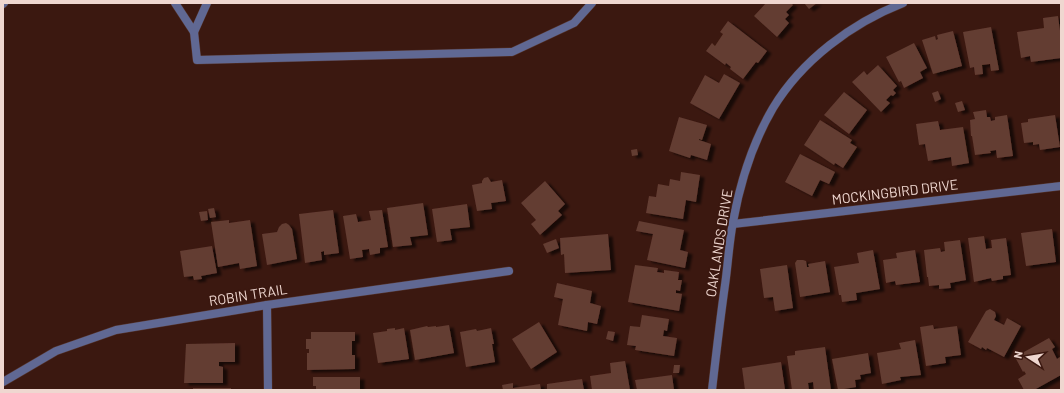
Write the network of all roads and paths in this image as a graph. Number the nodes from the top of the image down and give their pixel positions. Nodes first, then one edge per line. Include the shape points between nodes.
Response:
1 (175, 3) edge
2 (206, 3) edge
3 (592, 3) edge
4 (903, 3) edge
5 (194, 32) junction
6 (1061, 186) edge
7 (733, 224) junction
8 (508, 271) dead end
9 (267, 305) junction
10 (3, 382) edge
11 (268, 390) edge
12 (712, 390) edge

1 - 5 street
2 - 5 street
3 - 5 street via 574,23 512,52 197,60
4 - 7 street, OAKLANDS DRIVE via 857,25 833,42 791,84 774,108 751,158
6 - 7 street, MOCKINGBIRD DRIVE
7 - 12 street, OAKLANDS DRIVE
8 - 9 street, ROBIN TRAIL
9 - 10 street, ROBIN TRAIL via 116,330 56,351
9 - 11 street

